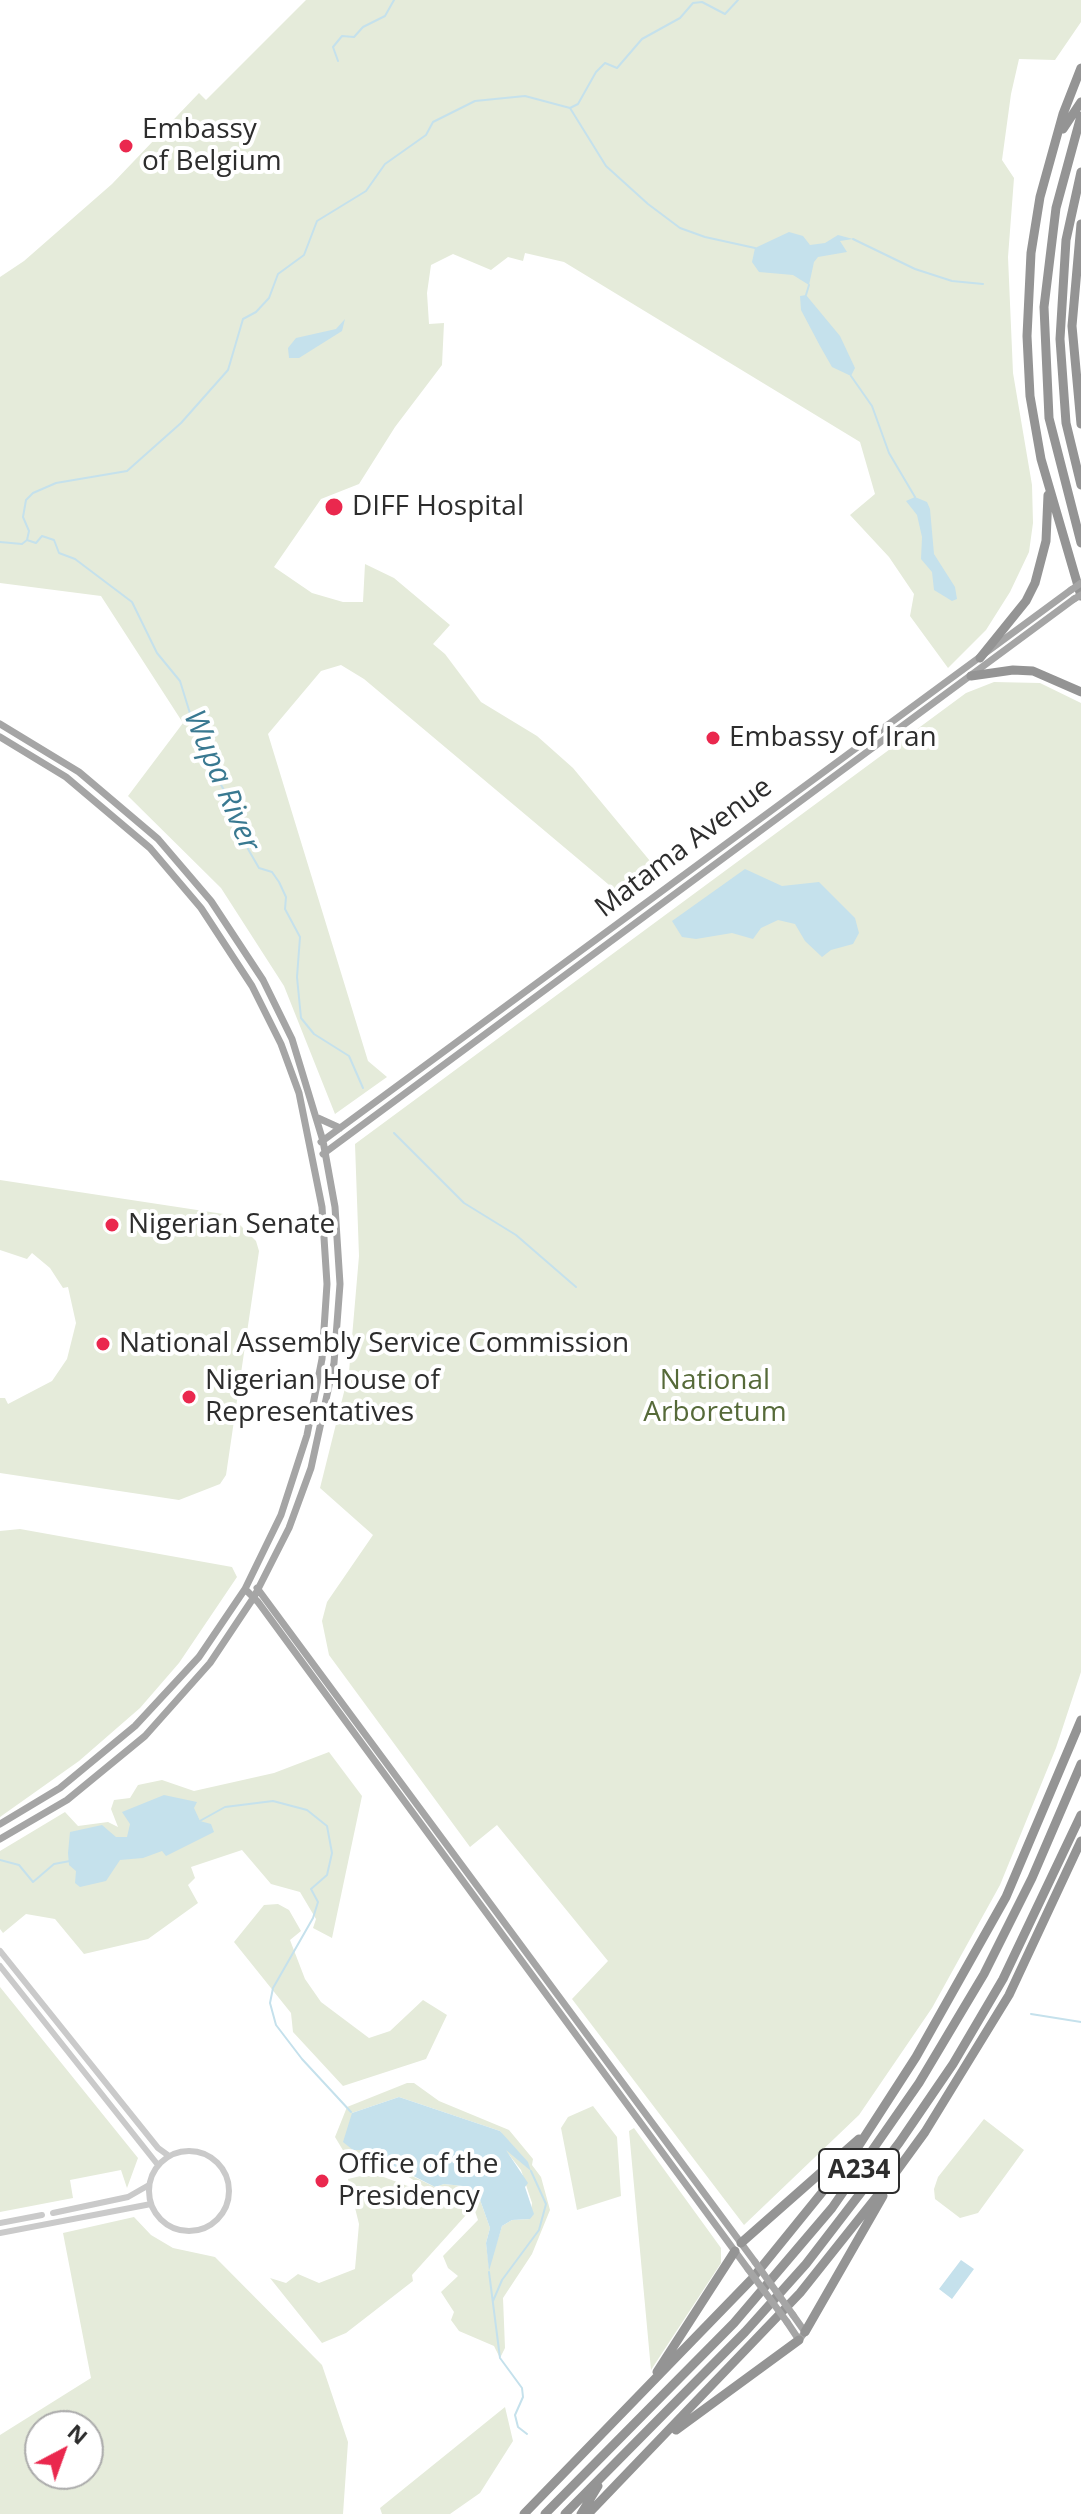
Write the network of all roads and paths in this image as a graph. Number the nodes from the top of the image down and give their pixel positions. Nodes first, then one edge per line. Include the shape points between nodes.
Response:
1 (1081, 68) edge
2 (1081, 102) edge
3 (1081, 116) edge
4 (1051, 154) junction
5 (1081, 172) edge
6 (1081, 224) edge
7 (1081, 424) edge
8 (1081, 485) edge
9 (1049, 488) junction
10 (1081, 543) edge
11 (1081, 583) edge
12 (1079, 597) edge
13 (980, 658) junction
14 (971, 676) junction
15 (1081, 692) edge
16 (922, 700) junction
17 (928, 708) junction
18 (0, 724) edge
19 (0, 737) edge
20 (569, 960) junction
21 (575, 968) junction
22 (316, 1116) junction
23 (340, 1128) junction
24 (323, 1141) junction
25 (313, 1147) junction
26 (325, 1152) junction
27 (315, 1160) junction
28 (267, 1571) junction
29 (247, 1585) junction
30 (256, 1593) junction
31 (269, 1602) junction
32 (265, 1611) junction
33 (244, 1613) junction
34 (1081, 1720) edge
35 (1081, 1764) edge
36 (1081, 1815) edge
37 (0, 1824) edge
38 (0, 1839) edge
39 (1081, 1841) edge
40 (1048, 1843) junction
41 (1066, 1850) junction
42 (1036, 1870) junction
43 (1054, 1877) junction
44 (0, 1951) edge
45 (0, 1966) edge
46 (868, 2131) junction
47 (881, 2140) junction
48 (899, 2143) junction
49 (169, 2156) junction
50 (158, 2165) junction
51 (840, 2173) junction
52 (890, 2180) junction
53 (149, 2185) junction
54 (880, 2193) junction
55 (151, 2204) junction
56 (53, 2213) dead end
57 (42, 2215) dead end
58 (0, 2223) edge
59 (0, 2233) edge
60 (738, 2247) junction
61 (790, 2319) junction
62 (802, 2336) junction
63 (639, 2398) junction
64 (669, 2433) junction
65 (608, 2470) junction
66 (524, 2514) edge
67 (545, 2514) edge
68 (565, 2514) edge
69 (581, 2514) edge
70 (588, 2514) edge

1 - 4 highway
2 - 4 highway
3 - 10 highway via 1056,208 1044,307 1049,418
4 - 9 highway via 1031,253 1027,336 1034,424
5 - 8 highway via 1066,240 1060,339 1066,423
6 - 7 highway via 1072,326
9 - 12 highway
9 - 13 highway via 1046,541 1035,583
11 - 13 main road, Matama Avenue, bridge
12 - 14 main road, Matama Avenue
13 - 16 main road, Matama Avenue
14 - 15 highway via 1033,671
14 - 17 main road, Matama Avenue
16 - 17 main road
16 - 20 main road, Matama Avenue
17 - 21 main road, Matama Avenue
18 - 22 main road via 105,791 195,880 279,1011
19 - 25 main road via 51,767 118,819 201,908 268,1017 299,1093
20 - 21 main road
20 - 23 main road, Matama Avenue
21 - 26 main road, Matama Avenue
22 - 23 main road
22 - 24 main road
23 - 24 main road, Matama Avenue
24 - 25 main road, Matama Avenue
24 - 26 main road
25 - 27 main road
26 - 27 main road, Matama Avenue
26 - 28 main road via 339,1249 334,1363 311,1468
27 - 29 main road via 327,1249 322,1359 298,1466
28 - 30 main road
28 - 31 main road
29 - 30 main road
29 - 37 main road via 199,1657 135,1726 60,1788
30 - 31 main road
30 - 32 main road
30 - 33 main road
31 - 60 main road
32 - 33 main road
32 - 60 main road
33 - 38 main road via 188,1691 125,1755 67,1800
34 - 46 highway via 1006,1897
35 - 40 highway, A234
36 - 41 highway, A234
39 - 52 highway via 1009,1995
40 - 41 highway
40 - 42 highway, A234
41 - 43 highway, A234
42 - 43 highway via 1045,1862
42 - 47 highway, A234 via 955,2026
43 - 48 highway, A234 via 977,2024
44 - 49 street
45 - 50 street
46 - 51 highway
46 - 60 highway
47 - 51 highway
47 - 67 highway, A234 via 832,2208 734,2323
48 - 54 highway
48 - 65 highway, A234 via 806,2264
49 - 50 street
49 - 55 street via 191,2151 211,2157 228,2179 227,2206 214,2224 184,2231 164,2222
50 - 53 street
51 - 63 highway via 751,2280
52 - 54 highway
52 - 62 highway
53 - 55 street
53 - 56 street via 128,2197
54 - 64 highway via 810,2281
55 - 59 street
57 - 58 street
60 - 61 main road, bridge via 748,2269
60 - 61 main road, bridge via 755,2262
60 - 63 highway
61 - 62 main road
62 - 64 highway
63 - 66 highway
64 - 70 highway
65 - 68 highway, A234
65 - 69 highway

